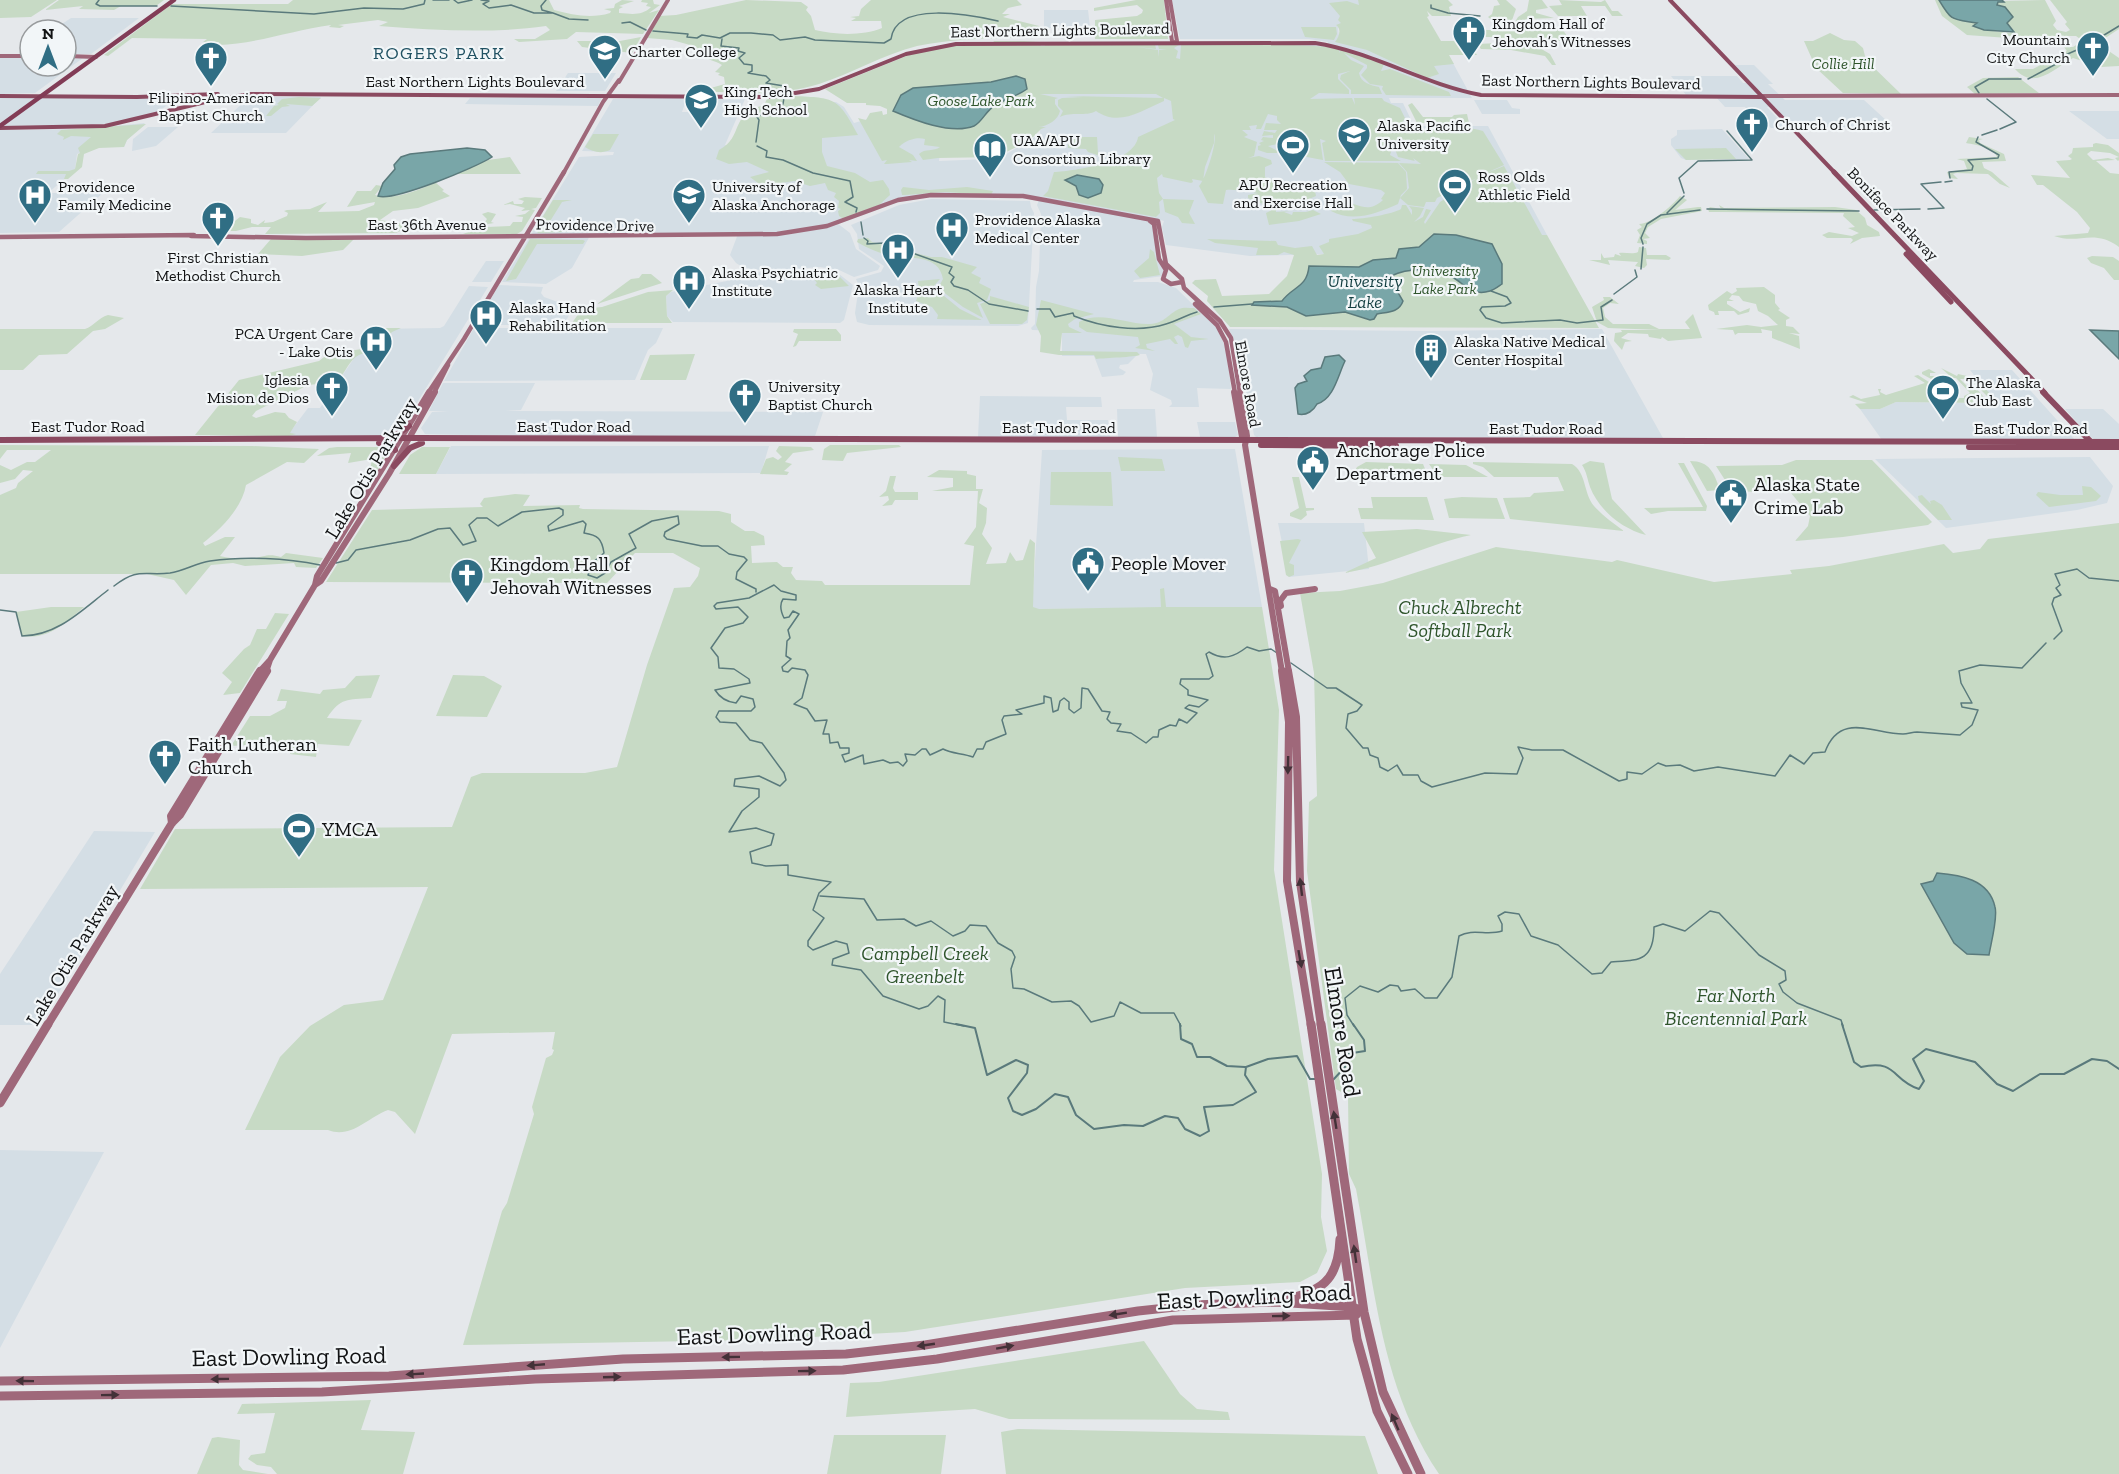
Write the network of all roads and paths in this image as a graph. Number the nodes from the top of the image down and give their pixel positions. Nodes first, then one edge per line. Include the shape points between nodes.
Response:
1 (668, 0) edge
2 (1168, 0) edge
3 (1668, 0) edge
4 (170, 1) edge
5 (1093, 40) junction
6 (1175, 41) junction
7 (1086, 43) junction
8 (112, 45) junction
9 (0, 56) edge
10 (18, 56) edge
11 (78, 56) edge
12 (109, 56) dead end
13 (93, 57) junction
14 (609, 94) junction
15 (0, 96) edge
16 (36, 96) junction
17 (42, 96) junction
18 (1713, 96) junction
19 (2119, 96) edge
20 (1760, 97) junction
21 (1705, 98) junction
22 (0, 121) edge
23 (152, 122) dead end
24 (118, 124) junction
25 (0, 127) edge
26 (1156, 222) junction
27 (606, 234) junction
28 (0, 236) edge
29 (526, 236) junction
30 (646, 236) junction
31 (590, 238) junction
32 (1166, 276) junction
33 (1180, 279) junction
34 (1171, 284) junction
35 (445, 367) junction
36 (434, 384) junction
37 (434, 395) junction
38 (412, 428) junction
39 (392, 438) junction
40 (450, 438) junction
41 (405, 440) junction
42 (0, 441) edge
43 (612, 442) junction
44 (1245, 442) junction
45 (2119, 442) edge
46 (379, 443) junction
47 (422, 443) junction
48 (2090, 444) junction
49 (2119, 447) edge
50 (395, 450) junction
51 (394, 466) junction
52 (331, 560) junction
53 (1270, 589) junction
54 (1315, 589) dead end
55 (1280, 616) junction
56 (1316, 1027) junction
57 (0, 1103) edge
58 (1339, 1212) junction
59 (1275, 1302) junction
60 (1357, 1311) junction
61 (0, 1381) edge
62 (0, 1396) edge
63 (1408, 1474) edge
64 (1421, 1474) edge

1 - 14 main road, Lake Otis Parkway
2 - 6 main road
3 - 20 main road, Boniface Parkway
4 - 8 highway
4 - 13 highway
5 - 6 main road, East Northern Lights Boulevard
5 - 7 main road
5 - 14 main road, East Northern Lights Boulevard via 978,40 940,44 899,53 824,85 779,94
6 - 7 main road, East Northern Lights Boulevard
6 - 18 main road, East Northern Lights Boulevard via 1307,40 1342,45 1371,53 1439,84 1484,94
6 - 21 main road, East Northern Lights Boulevard via 1337,46 1369,55 1438,86 1489,96
7 - 14 main road, East Northern Lights Boulevard via 970,43 936,47 900,56 829,86 790,95 754,98
8 - 12 highway via 103,54
8 - 13 highway
9 - 10 main road
11 - 13 main road
13 - 16 highway
13 - 17 highway
14 - 17 main road, East Northern Lights Boulevard via 279,92
14 - 24 main road, East Northern Lights Boulevard via 237,96
14 - 29 main road, Lake Otis Parkway
15 - 16 main road, East Northern Lights Boulevard
16 - 17 main road, East Northern Lights Boulevard
16 - 22 highway
17 - 25 highway
18 - 20 main road, East Northern Lights Boulevard
18 - 21 main road
19 - 20 main road, East Northern Lights Boulevard
20 - 21 main road, East Northern Lights Boulevard
20 - 48 main road, Boniface Parkway
23 - 24 main road
24 - 25 main road via 79,128
26 - 30 main road, Providence Drive via 1022,198 932,198 900,203 844,225 800,235
26 - 32 main road via 1159,259
26 - 33 main road, Elmore Road via 1166,264
27 - 29 main road, Providence Drive
27 - 30 main road, Providence Drive
27 - 31 main road
28 - 29 main road, East 36th Avenue
29 - 31 main road, Providence Drive
29 - 35 main road, Lake Otis Parkway
30 - 31 main road, Providence Drive
32 - 33 main road
32 - 34 main road, Elmore Road via 1164,281
33 - 34 main road
33 - 44 main road, Elmore Road via 1184,288 1222,324 1233,342
34 - 44 main road, Elmore Road via 1214,321 1225,338
35 - 36 main road, Lake Otis Parkway
35 - 37 main road, Lake Otis Parkway via 448,369
36 - 37 main road
36 - 38 main road, Lake Otis Parkway
37 - 38 main road, Lake Otis Parkway
38 - 39 main road
38 - 40 main road via 420,435
38 - 41 main road, Lake Otis Parkway
39 - 41 main road, East Tudor Road
39 - 42 main road, East Tudor Road
40 - 41 main road, East Tudor Road
40 - 43 main road, East Tudor Road
41 - 46 main road, East Tudor Road
41 - 47 main road, East Tudor Road
41 - 50 main road, Lake Otis Parkway
41 - 51 main road, Lake Otis Parkway
42 - 46 main road, East Tudor Road
43 - 44 main road, East Tudor Road
43 - 44 main road, East Tudor Road
43 - 47 main road, East Tudor Road
44 - 48 main road, East Tudor Road
44 - 53 main road, Elmore Road
45 - 48 main road, East Tudor Road
46 - 50 main road
47 - 51 main road via 411,447
48 - 49 main road, East Tudor Road
50 - 52 main road, Lake Otis Parkway
51 - 52 main road, Lake Otis Parkway
52 - 57 main road, Lake Otis Parkway via 197,772 171,816 172,823
53 - 55 main road, Elmore Road via 1275,591
53 -> 56 main road, Elmore Road via 1289,722 1287,881
54 - 55 main road via 1282,596
56 -> 55 main road, Elmore Road via 1300,882 1293,692
56 - 58 main road, Elmore Road
60 -> 56 main road, Elmore Road via 1344,1178
58 - 59 main road via 1340,1246 1333,1277 1321,1289
58 - 60 main road, Elmore Road
59 - 60 main road, East Dowling Road
59 -> 61 main road, East Dowling Road via 1138,1311 846,1354 623,1359 389,1376
62 -> 60 main road, East Dowling Road via 322,1392 534,1379 843,1370 937,1359 1173,1320
60 - 63 main road, Elmore Road via 1366,1376 1377,1412
64 -> 60 main road, Elmore Road via 1383,1392

